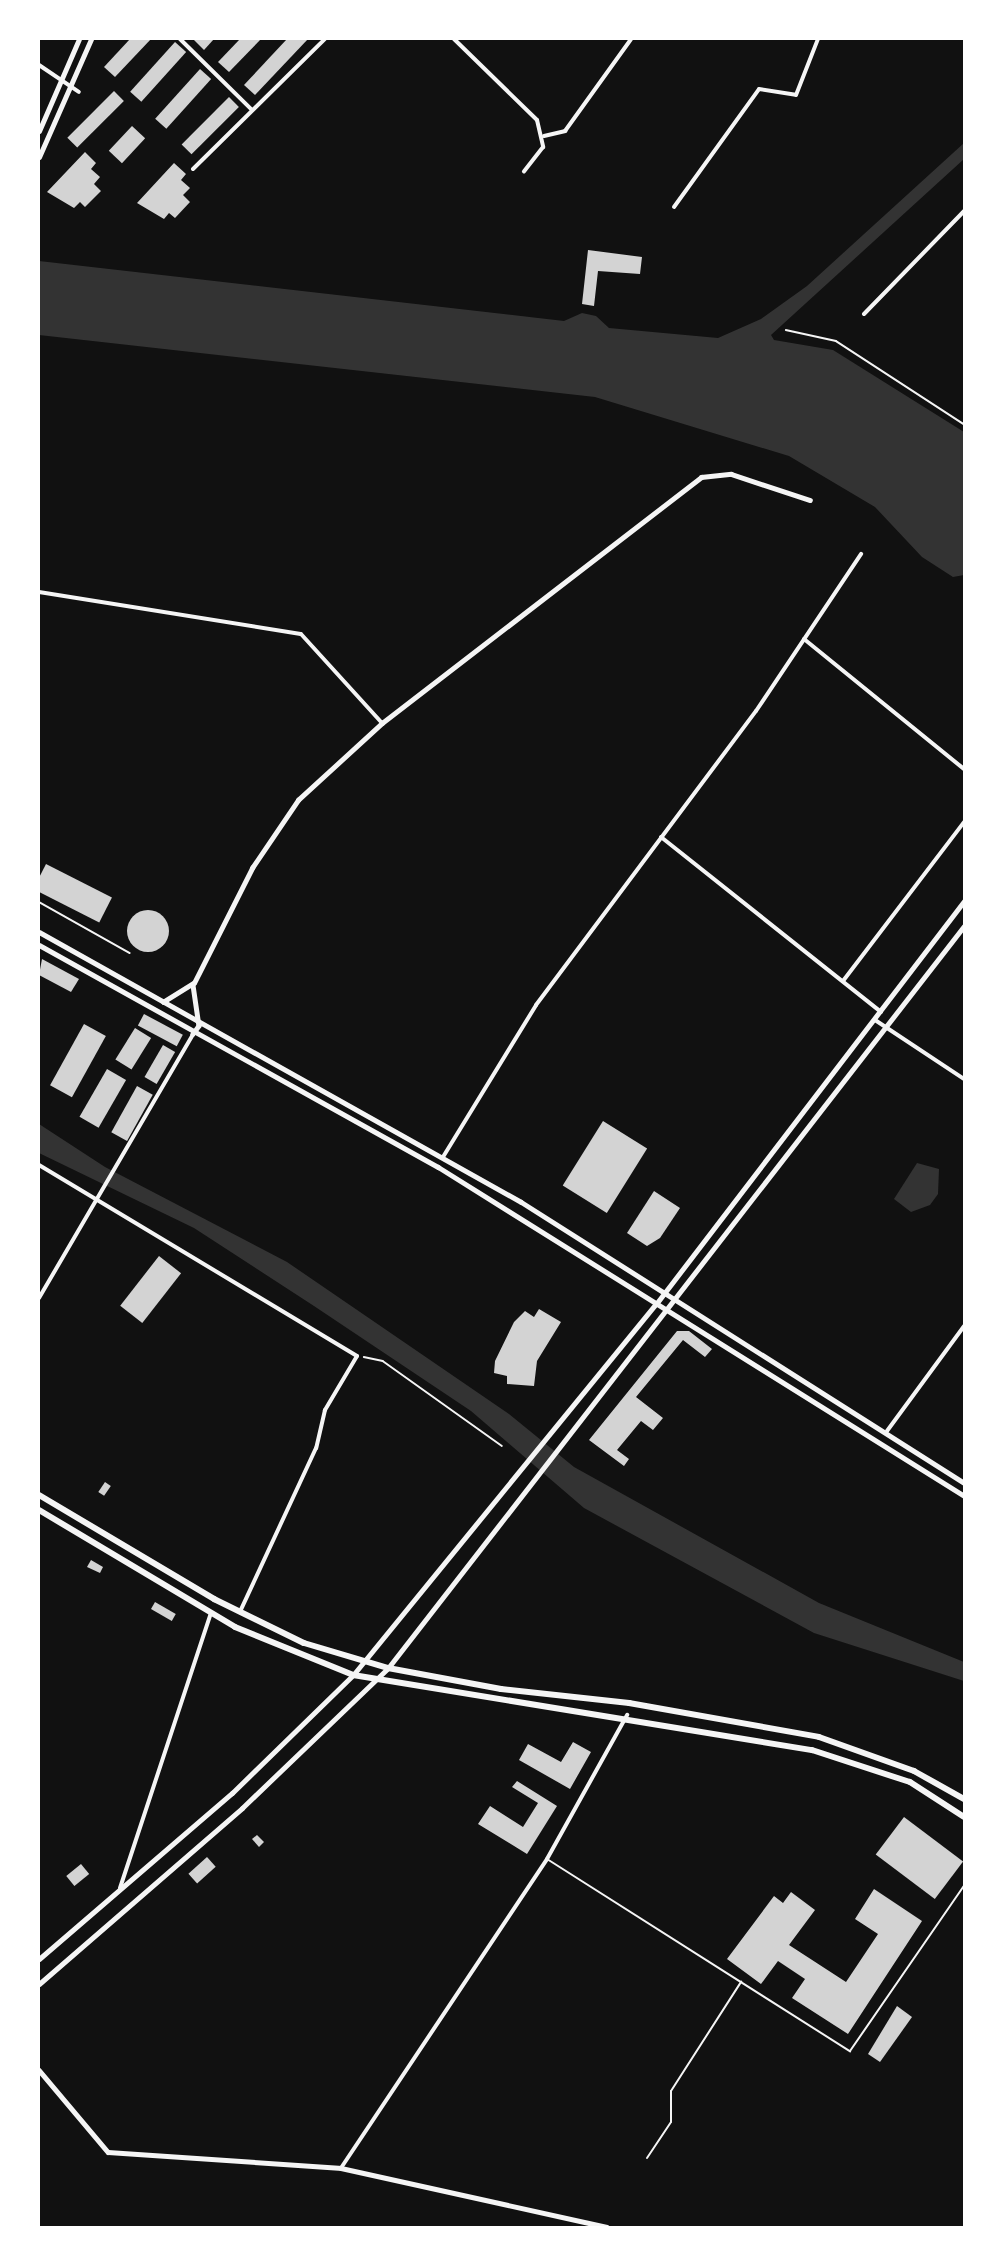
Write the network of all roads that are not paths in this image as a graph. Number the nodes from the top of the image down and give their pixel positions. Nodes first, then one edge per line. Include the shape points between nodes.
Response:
1 (79, 39) edge
2 (91, 39) edge
3 (180, 39) edge
4 (325, 39) edge
5 (454, 39) edge
6 (631, 39) edge
7 (818, 39) edge
8 (39, 65) edge
9 (60, 80) junction
10 (70, 87) junction
11 (79, 92) dead end
12 (252, 110) junction
13 (39, 131) edge
14 (544, 136) junction
15 (39, 157) edge
16 (193, 169) dead end
17 (524, 171) dead end
18 (674, 207) dead end
19 (964, 211) edge
20 (864, 315) dead end
21 (810, 500) dead end
22 (861, 554) dead end
23 (39, 592) edge
24 (804, 639) junction
25 (382, 723) junction
26 (964, 769) edge
27 (964, 822) edge
28 (662, 837) junction
29 (964, 901) edge
30 (964, 926) edge
31 (39, 932) edge
32 (39, 945) edge
33 (842, 981) junction
34 (194, 983) junction
35 (163, 1002) junction
36 (881, 1012) junction
37 (876, 1020) junction
38 (199, 1026) junction
39 (887, 1028) junction
40 (193, 1034) junction
41 (964, 1079) edge
42 (444, 1157) junction
43 (39, 1165) edge
44 (101, 1199) junction
45 (665, 1292) junction
46 (39, 1298) edge
47 (678, 1300) junction
48 (656, 1304) junction
49 (669, 1312) junction
50 (964, 1326) edge
51 (887, 1431) junction
52 (964, 1483) edge
53 (39, 1495) edge
54 (964, 1496) edge
55 (39, 1510) edge
56 (240, 1612) junction
57 (212, 1613) junction
58 (363, 1662) junction
59 (388, 1668) junction
60 (353, 1676) junction
61 (376, 1681) junction
62 (627, 1715) junction
63 (964, 1799) edge
64 (964, 1816) edge
65 (547, 1859) junction
66 (964, 1886) edge
67 (119, 1892) junction
68 (39, 1959) edge
69 (741, 1982) junction
70 (39, 1984) edge
71 (39, 2070) edge
72 (647, 2158) dead end
73 (341, 2168) junction
74 (607, 2227) edge

1 - 9 main road
2 - 10 main road
3 - 12 street
4 - 12 street
5 - 14 street via 527,108
6 - 14 street via 565,131
7 - 18 street via 795,95 759,88
8 - 9 street
9 - 10 street
9 - 13 main road
10 - 11 street
10 - 15 main road
12 - 16 street
14 - 17 street via 543,147
19 - 20 street
21 - 25 street via 731,474 701,477
22 - 24 street
23 - 25 street via 301,634
24 - 26 street
24 - 28 street
25 - 34 street via 298,800 252,868
27 - 33 street
28 - 33 street
28 - 42 street via 536,1005
29 - 36 main road
30 - 39 main road
31 - 35 main road
32 - 40 main road
33 - 36 street
34 - 35 street
34 - 38 street via 191,1000
35 - 38 main road
36 - 37 main road
37 - 39 street
37 - 45 main road
38 - 40 street
38 - 42 main road
39 - 41 street
39 - 47 main road
40 - 44 street
40 - 48 main road via 438,1167
42 - 45 main road
43 - 44 street
44 - 46 street
44 - 56 street via 357,1356 326,1410 316,1448
45 - 47 main road
45 - 48 main road
47 - 49 main road
47 - 51 main road
48 - 49 main road
48 - 58 main road
49 - 54 main road
49 - 59 main road
50 - 51 street
51 - 52 main road
53 - 56 main road
55 - 57 main road
56 - 58 main road via 304,1643
57 - 60 main road via 298,1657
57 - 67 street
58 - 59 main road
58 - 60 main road
59 - 61 main road
59 - 63 main road via 819,1737 914,1771
60 - 61 main road
60 - 67 main road via 232,1794
61 - 62 main road
61 - 70 main road via 242,1808
62 - 64 main road via 812,1750 910,1782
62 - 65 street
65 - 69 lane
65 - 73 street
66 - 69 lane via 850,2051
67 - 68 main road
69 - 72 lane via 671,2091 671,2122
71 - 73 street via 108,2152
73 - 74 street

